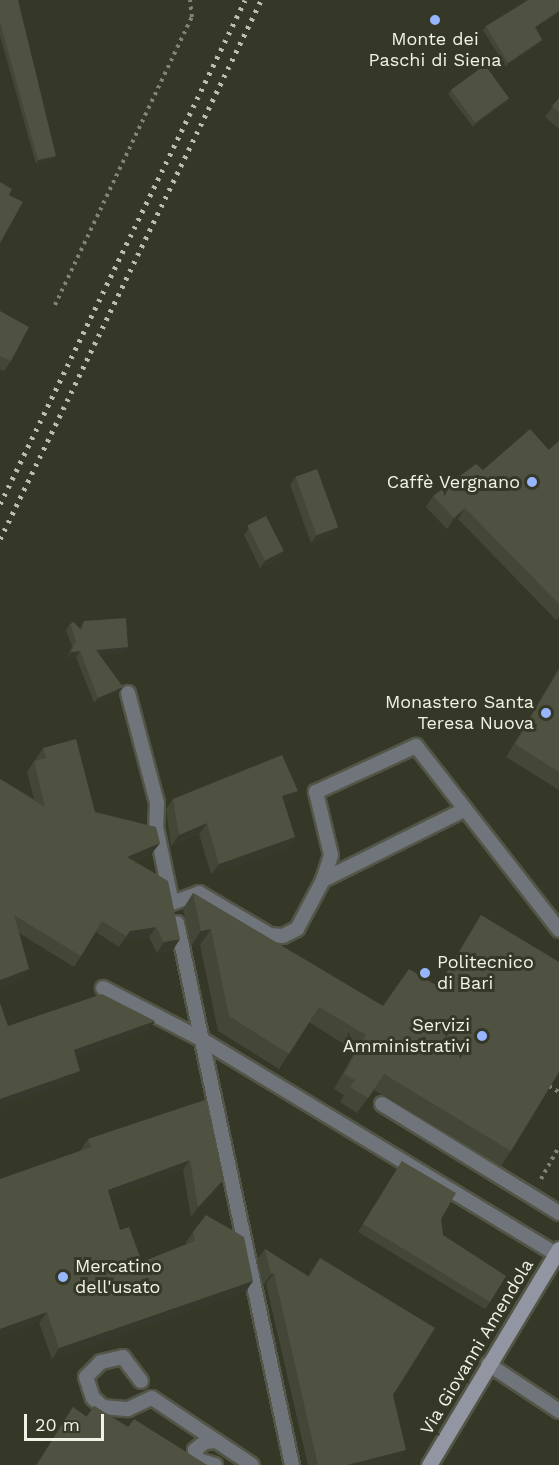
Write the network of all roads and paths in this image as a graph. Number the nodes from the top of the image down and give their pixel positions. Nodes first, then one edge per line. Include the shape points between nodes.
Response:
1 (190, 0) edge
2 (55, 304) dead end
3 (128, 693) dead end
4 (464, 810) junction
5 (323, 880) junction
6 (172, 903) junction
7 (559, 930) edge
8 (103, 988) dead end
9 (201, 1039) junction
10 (549, 1086) edge
11 (559, 1092) edge
12 (382, 1104) edge
13 (559, 1214) edge
14 (558, 1252) edge
15 (488, 1364) junction
16 (141, 1381) dead end
17 (559, 1411) edge
18 (216, 1441) junction
19 (215, 1465) edge
20 (252, 1465) edge
21 (292, 1465) edge
22 (429, 1465) edge

1 - 2 path via 192,17
3 - 6 lane via 157,803 156,827
4 - 5 lane
4 - 5 lane via 416,746 316,792 331,855
4 - 7 lane
5 - 6 lane via 297,929 283,936 270,935 199,893
6 - 9 lane
8 - 9 lane
9 - 14 lane
9 - 21 lane
10 - 11 path
12 - 13 lane
14 - 15 main road, Via Giovanni Amendola
15 - 17 lane
15 - 22 main road, Via Giovanni Amendola
16 - 18 lane via 123,1357 101,1362 86,1377 93,1398 103,1407 128,1409 152,1398
18 - 19 lane via 205,1442 195,1450 198,1460
18 - 20 lane

